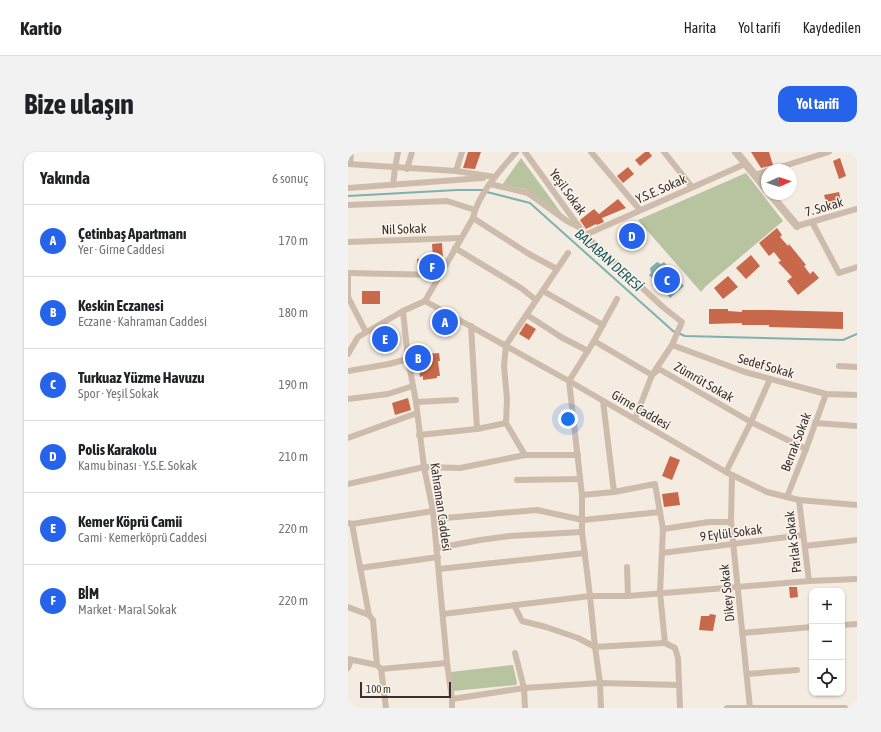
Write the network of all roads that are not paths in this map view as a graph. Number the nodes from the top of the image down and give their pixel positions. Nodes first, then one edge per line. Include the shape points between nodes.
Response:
1 (351, 152) edge
2 (398, 152) edge
3 (412, 152) edge
4 (462, 152) edge
5 (516, 152) edge
6 (525, 152) edge
7 (591, 152) edge
8 (664, 152) edge
9 (736, 152) edge
10 (829, 152) edge
11 (349, 164) edge
12 (745, 164) junction
13 (790, 164) edge
14 (395, 168) junction
15 (407, 169) junction
16 (456, 171) junction
17 (761, 173) edge
18 (755, 175) junction
19 (495, 177) junction
20 (761, 182) edge
21 (393, 185) junction
22 (489, 186) junction
23 (692, 187) junction
24 (348, 188) edge
25 (775, 200) edge
26 (348, 206) edge
27 (857, 209) edge
28 (475, 210) junction
29 (640, 210) junction
30 (473, 218) junction
31 (812, 222) junction
32 (797, 226) joint
33 (580, 228) junction
34 (585, 234) junction
35 (461, 238) junction
36 (348, 242) edge
37 (455, 248) junction
38 (568, 253) dead end
39 (857, 267) edge
40 (557, 269) junction
41 (348, 273) edge
42 (440, 275) junction
43 (348, 278) edge
44 (543, 291) junction
45 (617, 299) dead end
46 (425, 300) junction
47 (536, 300) junction
48 (403, 311) junction
49 (527, 315) junction
50 (603, 325) junction
51 (471, 326) junction
52 (366, 332) junction
53 (594, 341) junction
54 (350, 345) edge
55 (672, 345) junction
56 (506, 346) junction
57 (588, 351) junction
58 (348, 354) edge
59 (408, 359) junction
60 (839, 366) dead end
61 (857, 367) edge
62 (348, 371) edge
63 (652, 375) junction
64 (770, 379) junction
65 (570, 381) junction
66 (412, 386) junction
67 (826, 394) junction
68 (857, 395) edge
69 (348, 400) edge
70 (456, 400) dead end
71 (603, 401) junction
72 (416, 402) junction
73 (417, 413) junction
74 (635, 419) junction
75 (751, 422) junction
76 (506, 423) junction
77 (815, 423) junction
78 (857, 426) edge
79 (477, 429) junction
80 (419, 435) junction
81 (348, 438) edge
82 (806, 449) junction
83 (525, 455) junction
84 (578, 455) junction
85 (424, 467) junction
86 (729, 473) junction
87 (517, 480) dead end
88 (580, 480) junction
89 (348, 484) edge
90 (614, 492) junction
91 (582, 495) junction
92 (787, 497) junction
93 (799, 500) junction
94 (857, 505) edge
95 (433, 511) junction
96 (660, 512) junction
97 (434, 519) junction
98 (582, 520) junction
99 (731, 522) junction
100 (350, 523) edge
101 (663, 528) junction
102 (582, 532) junction
103 (804, 536) junction
104 (857, 540) edge
105 (733, 544) junction
106 (805, 546) junction
107 (437, 548) junction
108 (662, 553) junction
109 (585, 554) junction
110 (438, 557) junction
111 (627, 567) dead end
112 (360, 568) junction
113 (439, 569) junction
114 (857, 579) edge
115 (809, 581) junction
116 (738, 587) junction
117 (660, 593) junction
118 (590, 596) junction
119 (628, 596) junction
120 (514, 605) junction
121 (348, 607) edge
122 (443, 614) junction
123 (369, 615) junction
124 (857, 624) edge
125 (845, 625) edge
126 (809, 627) edge
127 (742, 632) junction
128 (665, 643) junction
129 (595, 647) junction
130 (515, 653) dead end
131 (350, 660) edge
132 (447, 663) junction
133 (379, 667) junction
134 (348, 668) edge
135 (797, 670) dead end
136 (746, 674) junction
137 (600, 683) junction
138 (679, 685) junction
139 (524, 688) junction
140 (452, 699) junction
141 (386, 708) edge
142 (452, 708) edge
143 (525, 708) edge
144 (601, 708) edge
145 (680, 708) edge
146 (727, 708) edge
147 (750, 708) edge
148 (845, 708) edge

1 - 11 street
2 - 14 street
3 - 15 street
4 - 16 street
5 - 19 street
6 - 33 street, Yeşil Sokak
7 - 29 street
8 - 23 street
9 - 12 street
10 - 13 street
11 - 14 street
12 - 18 street
12 - 23 street, Y.S.E. Sokak
14 - 15 street
14 - 21 street
15 - 16 street
16 - 19 street
17 - 18 street
18 - 20 street
19 - 21 street
19 - 22 street
21 - 24 street
22 - 28 street
22 - 33 street via 528,193
23 - 29 street, Y.S.E. Sokak
25 - 32 street
26 - 28 street via 447,201
27 - 31 street, 7. Sokak
28 - 30 street
29 - 34 street, Y.S.E. Sokak
30 - 35 street
30 - 40 street
31 - 32 street, 7. Sokak
31 - 39 street via 839,273
33 - 34 street, Yeşil Sokak
34 - 55 street, Yeşil Sokak via 682,322
35 - 36 street, Nil Sokak
35 - 37 street
37 - 42 street
37 - 47 street
38 - 40 street
40 - 44 street
41 - 42 street
42 - 46 street
43 - 52 street via 348,297
44 - 47 street
44 - 50 street
45 - 50 street
46 - 48 street
46 - 51 street, Girne Caddesi
47 - 49 street
48 - 52 street
48 - 59 street, Kahraman Caddesi
49 - 56 street
49 - 57 street
50 - 53 street
51 - 56 street, Girne Caddesi
51 - 79 street
52 - 54 street
53 - 57 street
53 - 63 street
54 - 58 street
55 - 63 street
55 - 64 street, Sedef Sokak
56 - 65 street, Girne Caddesi
56 - 76 street
57 - 65 street
59 - 62 street
59 - 66 street, Kahraman Caddesi
60 - 61 street
63 - 74 street
63 - 75 street, Zümrüt Sokak via 659,369
64 - 67 street, Sedef Sokak
64 - 75 street
65 - 71 street, Girne Caddesi
65 - 84 street
66 - 69 street via 388,394
66 - 72 street, Kahraman Caddesi
67 - 68 street, Sedef Sokak
67 - 77 street, Berrak Sokak
70 - 72 street
71 - 74 street, Girne Caddesi
71 - 90 street
72 - 73 street, Kahraman Caddesi
73 - 80 street, Kahraman Caddesi
73 - 81 street
74 - 86 street, Girne Caddesi
75 - 82 street, Zümrüt Sokak
75 - 86 street
76 - 79 street
76 - 83 street
77 - 78 street
77 - 82 street, Berrak Sokak
79 - 80 street
80 - 85 street, Kahraman Caddesi
82 - 92 street, Berrak Sokak
83 - 84 street
83 - 85 street via 460,468
84 - 88 street
85 - 89 street
85 - 95 street, Kahraman Caddesi
86 - 92 street, Girne Caddesi via 767,492
86 - 99 street, Dikey Sokak
87 - 88 street
88 - 91 street
90 - 91 street
90 - 96 street via 655,484
91 - 98 street
92 - 93 street, Girne Caddesi
93 - 94 street, Girne Caddesi
93 - 103 street, Parlak Sokak
95 - 97 street, Kahraman Caddesi
95 - 100 street
96 - 98 street
96 - 101 street
97 - 98 street via 537,510
97 - 107 street, Kahraman Caddesi
98 - 102 street
99 - 101 street
99 - 105 street, Dikey Sokak
100 - 112 street
101 - 108 street
102 - 107 street via 510,536
102 - 109 street
103 - 105 street, 9 Eylül Sokak
103 - 106 street, Parlak Sokak
104 - 106 street
105 - 108 street, 9 Eylül Sokak
105 - 116 street, Dikey Sokak
106 - 115 street, Parlak Sokak
107 - 110 street, Kahraman Caddesi
108 - 117 street
109 - 113 street
109 - 118 street
110 - 112 street
110 - 113 street, Kahraman Caddesi
111 - 119 street
112 - 123 street
113 - 122 street, Kahraman Caddesi
114 - 115 street
115 - 116 street
116 - 117 street
116 - 127 street, Dikey Sokak
117 - 119 street
117 - 128 street
118 - 119 street
118 - 120 street
118 - 129 street
120 - 122 street
120 - 129 street via 522,622 546,627
121 - 123 street
122 - 132 street, Kahraman Caddesi
123 - 133 street via 373,620
124 - 125 street
126 - 127 street
127 - 136 street, Dikey Sokak
128 - 129 street
128 - 138 street via 675,648
129 - 137 street
130 - 139 street
131 - 133 street
131 - 134 street
132 - 133 street
132 - 140 street, Kahraman Caddesi
133 - 141 street
135 - 136 street
136 - 147 street, Dikey Sokak
137 - 138 street
137 - 139 street
137 - 144 street
138 - 145 street
139 - 140 street
139 - 143 street
140 - 142 street, Kahraman Caddesi
146 - 147 street
147 - 148 street

